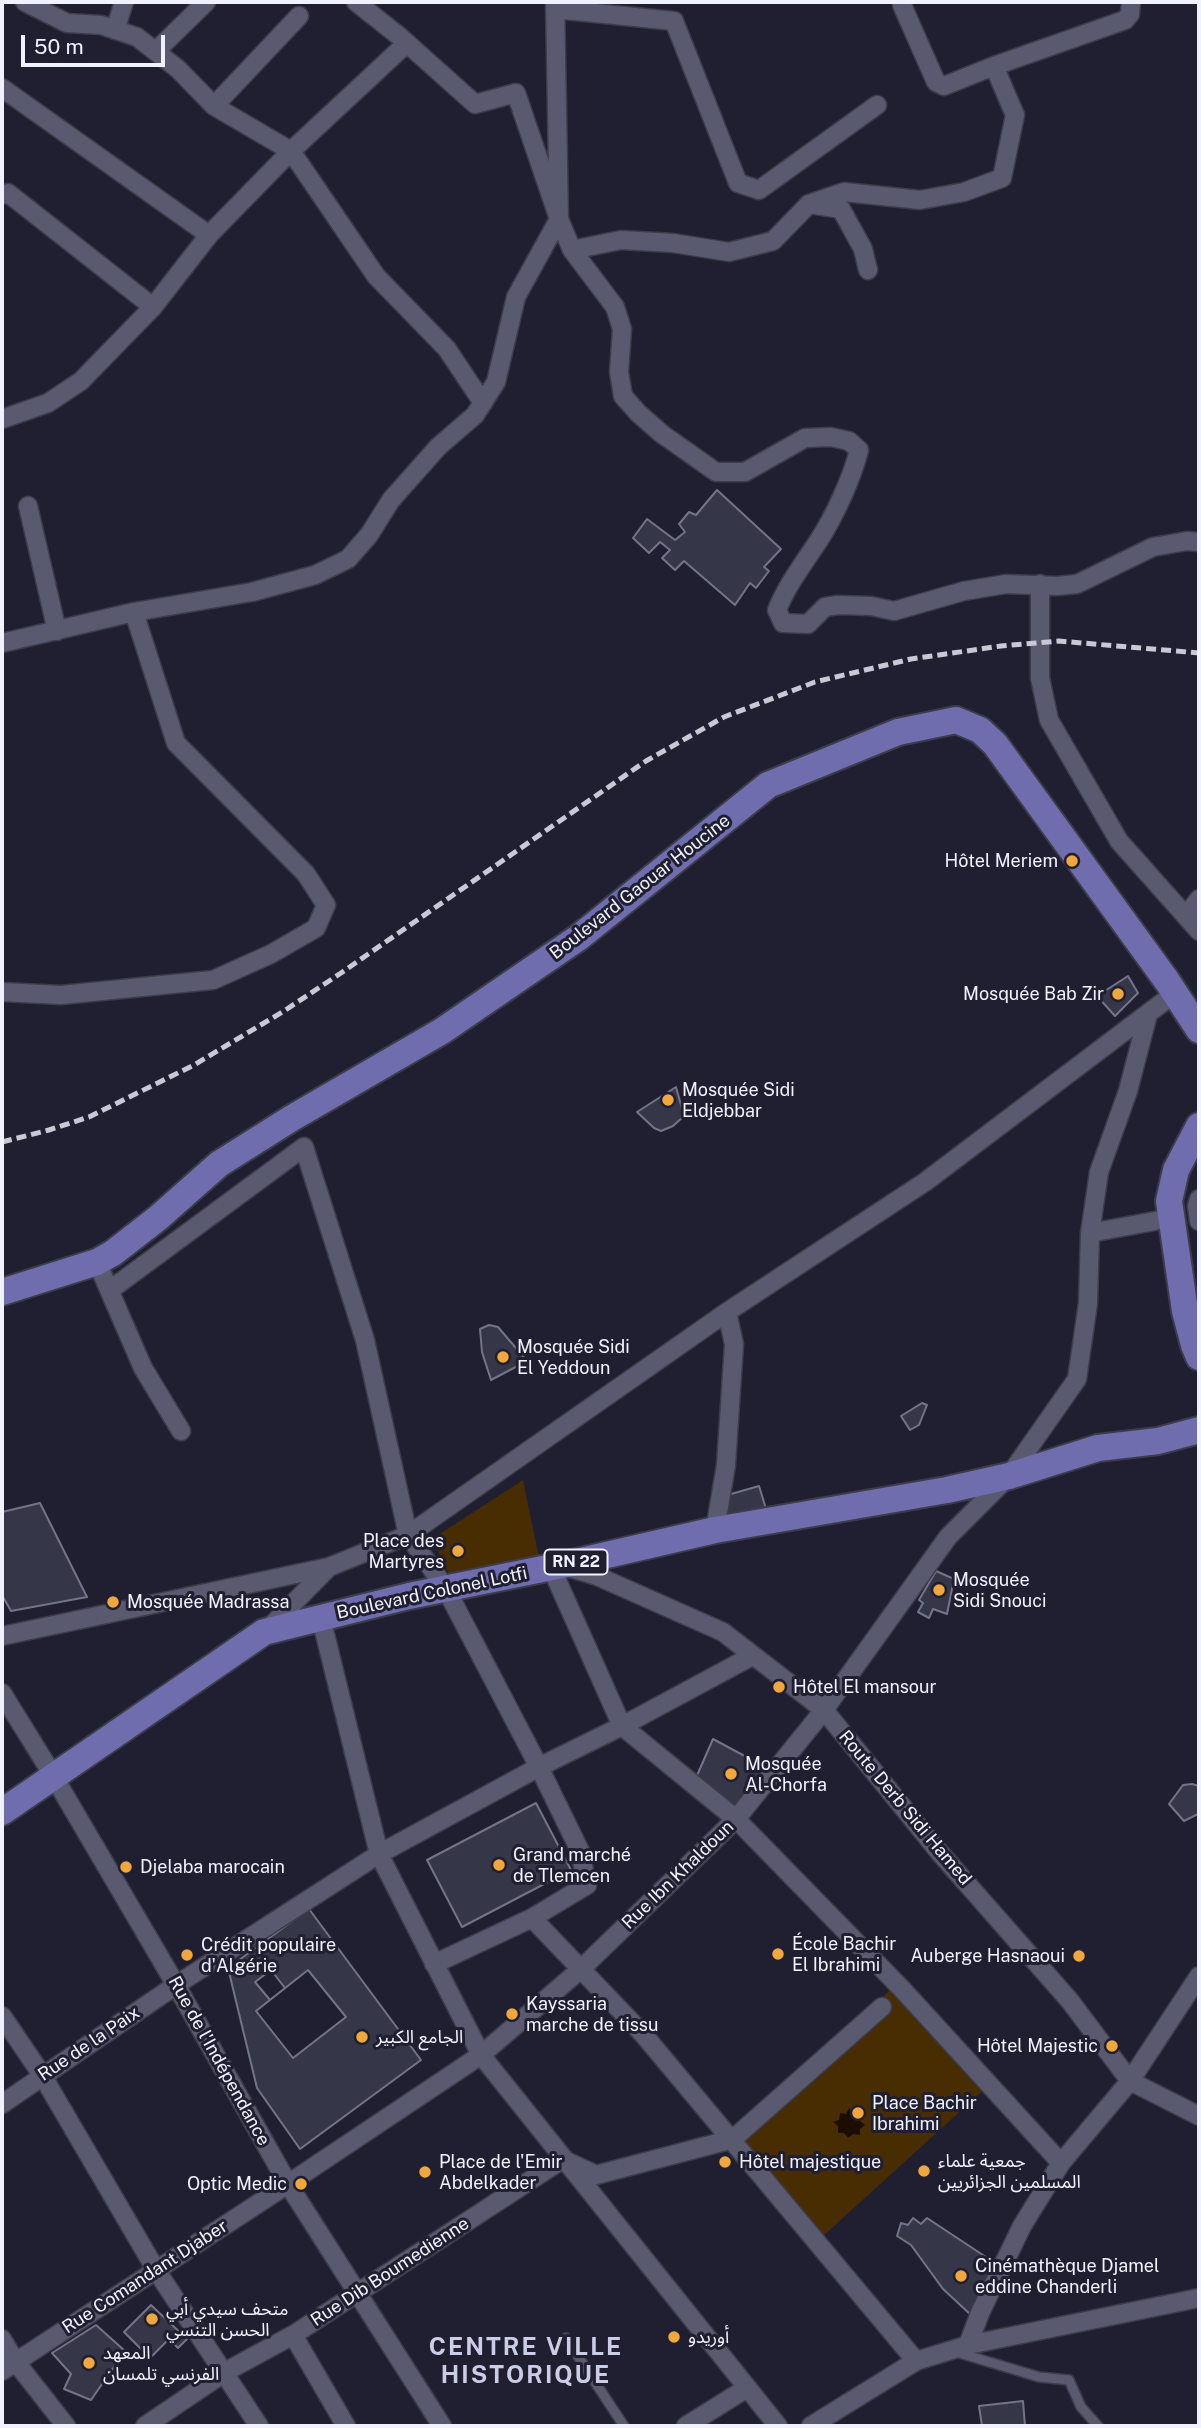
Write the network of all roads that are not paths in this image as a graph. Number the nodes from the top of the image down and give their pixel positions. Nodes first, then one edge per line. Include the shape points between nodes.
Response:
1 (124, 2) edge
2 (206, 2) edge
3 (356, 2) edge
4 (903, 2) edge
5 (1130, 2) edge
6 (33, 4) edge
7 (555, 5) edge
8 (299, 16) dead end
9 (115, 30) junction
10 (407, 43) junction
11 (156, 51) junction
12 (994, 66) junction
13 (2, 88) edge
14 (877, 105) dead end
15 (214, 106) junction
16 (291, 151) junction
17 (2, 195) edge
18 (809, 204) junction
19 (559, 219) junction
20 (209, 235) junction
21 (572, 250) junction
22 (867, 270) dead end
23 (153, 307) junction
24 (483, 403) junction
25 (2, 419) edge
26 (28, 506) dead end
27 (1199, 542) edge
28 (1040, 584) junction
29 (134, 612) junction
30 (57, 631) junction
31 (2, 643) edge
32 (1199, 899) edge
33 (1186, 916) junction
34 (1199, 931) edge
35 (2, 992) edge
36 (1175, 993) junction
37 (1148, 1014) junction
38 (1199, 1030) edge
39 (1199, 1126) edge
40 (1199, 1199) edge
41 (1171, 1218) junction
42 (1199, 1221) edge
43 (1090, 1233) junction
44 (97, 1262) junction
45 (110, 1290) junction
46 (2, 1292) edge
47 (727, 1312) junction
48 (1199, 1357) edge
49 (1199, 1430) edge
50 (181, 1431) dead end
51 (1009, 1476) junction
52 (715, 1530) junction
53 (408, 1535) junction
54 (555, 1566) junction
55 (329, 1567) junction
56 (446, 1589) junction
57 (321, 1618) junction
58 (264, 1632) junction
59 (2, 1636) edge
60 (752, 1656) junction
61 (2, 1693) edge
62 (824, 1710) junction
63 (622, 1726) junction
64 (539, 1767) junction
65 (54, 1777) junction
66 (2, 1812) edge
67 (736, 1819) junction
68 (379, 1854) junction
69 (532, 1918) junction
70 (434, 1964) junction
71 (580, 1969) junction
72 (1199, 1976) edge
73 (176, 1985) junction
74 (882, 2007) dead end
75 (2, 2015) edge
76 (481, 2055) junction
77 (42, 2075) junction
78 (1130, 2081) junction
79 (2, 2104) edge
80 (1199, 2116) edge
81 (733, 2139) junction
82 (563, 2159) junction
83 (1061, 2163) junction
84 (288, 2185) junction
85 (156, 2270) junction
86 (357, 2293) junction
87 (1199, 2298) edge
88 (293, 2335) junction
89 (566, 2338) dead end
90 (2, 2339) edge
91 (959, 2348) junction
92 (916, 2361) junction
93 (9, 2366) edge
94 (225, 2372) junction
95 (747, 2388) junction
96 (155, 2424) edge
97 (66, 2426) edge
98 (259, 2426) edge
99 (346, 2426) edge
100 (442, 2426) edge
101 (624, 2426) edge
102 (686, 2426) edge
103 (778, 2426) edge
104 (811, 2426) edge
105 (1098, 2426) edge

1 - 9 street
2 - 11 street
3 - 10 street
4 - 12 street via 936,82 951,85
5 - 12 street via 1125,20
6 - 9 street via 67,23
7 - 14 street via 674,21 738,183 759,190
7 - 19 street
8 - 15 street
9 - 11 street via 137,37
10 - 16 street
10 - 19 street via 475,104 516,93
11 - 15 street
12 - 18 street via 1015,115 1002,178 964,192 920,200 844,192
13 - 20 street
15 - 16 street
16 - 20 street
16 - 24 street via 376,276 447,349
17 - 23 street via 8,193
18 - 21 street via 773,241 729,252 621,240
18 - 22 street via 841,209 863,249
19 - 21 street
19 - 24 street via 516,297 496,382
20 - 23 street
21 - 28 street via 615,307 622,329 619,372 623,396 662,434 716,472 745,472 805,438 849,441 859,450 821,536 783,595 777,610 783,624 808,624 825,607 871,606 894,611 964,590
23 - 25 street via 81,381 48,403
24 - 29 street via 391,500 348,559 315,575 252,592
26 - 30 street
27 - 28 street via 1153,547 1077,583
28 - 33 street via 1040,678 1049,720 1119,841
29 - 30 street
29 - 35 street via 176,743 306,874 326,905 316,928 213,980 61,995
30 - 31 street
32 - 33 street
33 - 34 street
36 - 37 street
36 - 38 main road, Boulevard Gaouar Houcine
36 - 44 main road, Boulevard Gaouar Houcine via 995,744 980,730 956,720 898,732 768,785 578,939 442,1031 219,1164 158,1218
37 - 43 street, Rue Ibn Khaldoun via 1128,1091 1099,1172
37 - 47 street via 925,1182
39 - 41 main road via 1176,1170 1169,1201
40 - 42 street
41 - 43 street
41 - 48 main road via 1185,1311
43 - 51 street, Rue Ibn Khaldoun via 1088,1303 1077,1379
44 - 45 street
44 - 46 main road, Boulevard Gaouar Houcine
45 - 50 street via 143,1368
45 - 53 street via 304,1147 365,1340
47 - 52 street via 734,1344 726,1465
47 - 53 street
49 - 51 main road, Boulevard Colonel Lotfi / RN 22 via 1158,1441 1098,1448
51 - 52 main road, Boulevard Colonel Lotfi / RN 22
51 - 62 street, Rue Ibn Khaldoun via 948,1538
52 - 54 main road, Boulevard Colonel Lotfi / RN 22
53 - 55 street
53 - 56 street
54 - 56 main road, Boulevard Colonel Lotfi / RN 22
54 - 60 street, Route Derb Sidi Hamed via 597,1576 723,1632
54 - 63 street
55 - 58 street
55 - 59 street
56 - 57 main road, Boulevard Colonel Lotfi / RN 22
56 - 64 street
57 - 58 main road, Boulevard Colonel Lotfi / RN 22
57 - 68 street
58 - 65 main road, Boulevard Colonel Lotfi / RN 22
60 - 62 street, Route Derb Sidi Hamed
60 - 63 street, Rue de la Paix
61 - 65 street, Rue de l'Indépendance
62 - 67 street, Rue Ibn Khaldoun
62 - 78 street, Route Derb Sidi Hamed via 940,1853 1070,2001
63 - 64 street, Rue de la Paix
63 - 67 street
64 - 68 street, Rue de la Paix
64 - 69 street via 580,1850 587,1885
65 - 66 main road, Boulevard Colonel Lotfi / RN 22
65 - 73 street, Rue de l'Indépendance
67 - 71 street, Rue Ibn Khaldoun
67 - 83 street via 902,1989
68 - 70 street
68 - 73 street, Rue de la Paix
69 - 70 street
69 - 71 street
70 - 76 street
71 - 76 street, Rue Ibn Khaldoun
71 - 81 street
72 - 78 street
73 - 77 street, Rue de la Paix
73 - 84 street, Rue de l'Indépendance
74 - 81 street
75 - 77 street
76 - 82 street
76 - 84 street, Rue Comandant Djaber
77 - 79 street, Rue de la Paix
77 - 85 street
78 - 80 street, Route Derb Sidi Hamed
78 - 83 street
81 - 82 street via 596,2175
81 - 92 street
82 - 86 street, Rue Dib Boumedienne
82 - 95 street
83 - 91 street via 1022,2226
84 - 85 street, Rue Comandant Djaber
84 - 86 street, Rue de l'Indépendance
85 - 93 street, Rue Comandant Djaber
85 - 94 street
86 - 88 street, Rue Dib Boumedienne
86 - 100 street, Rue de l'Indépendance
87 - 91 street
88 - 94 street, Rue Dib Boumedienne
88 - 99 street
89 - 101 lane
90 - 93 street
91 - 92 street
91 - 105 lane via 1039,2377 1069,2380 1081,2407
92 - 104 street
93 - 97 street
94 - 96 street, Rue Dib Boumedienne
94 - 98 street
95 - 102 street
95 - 103 street

